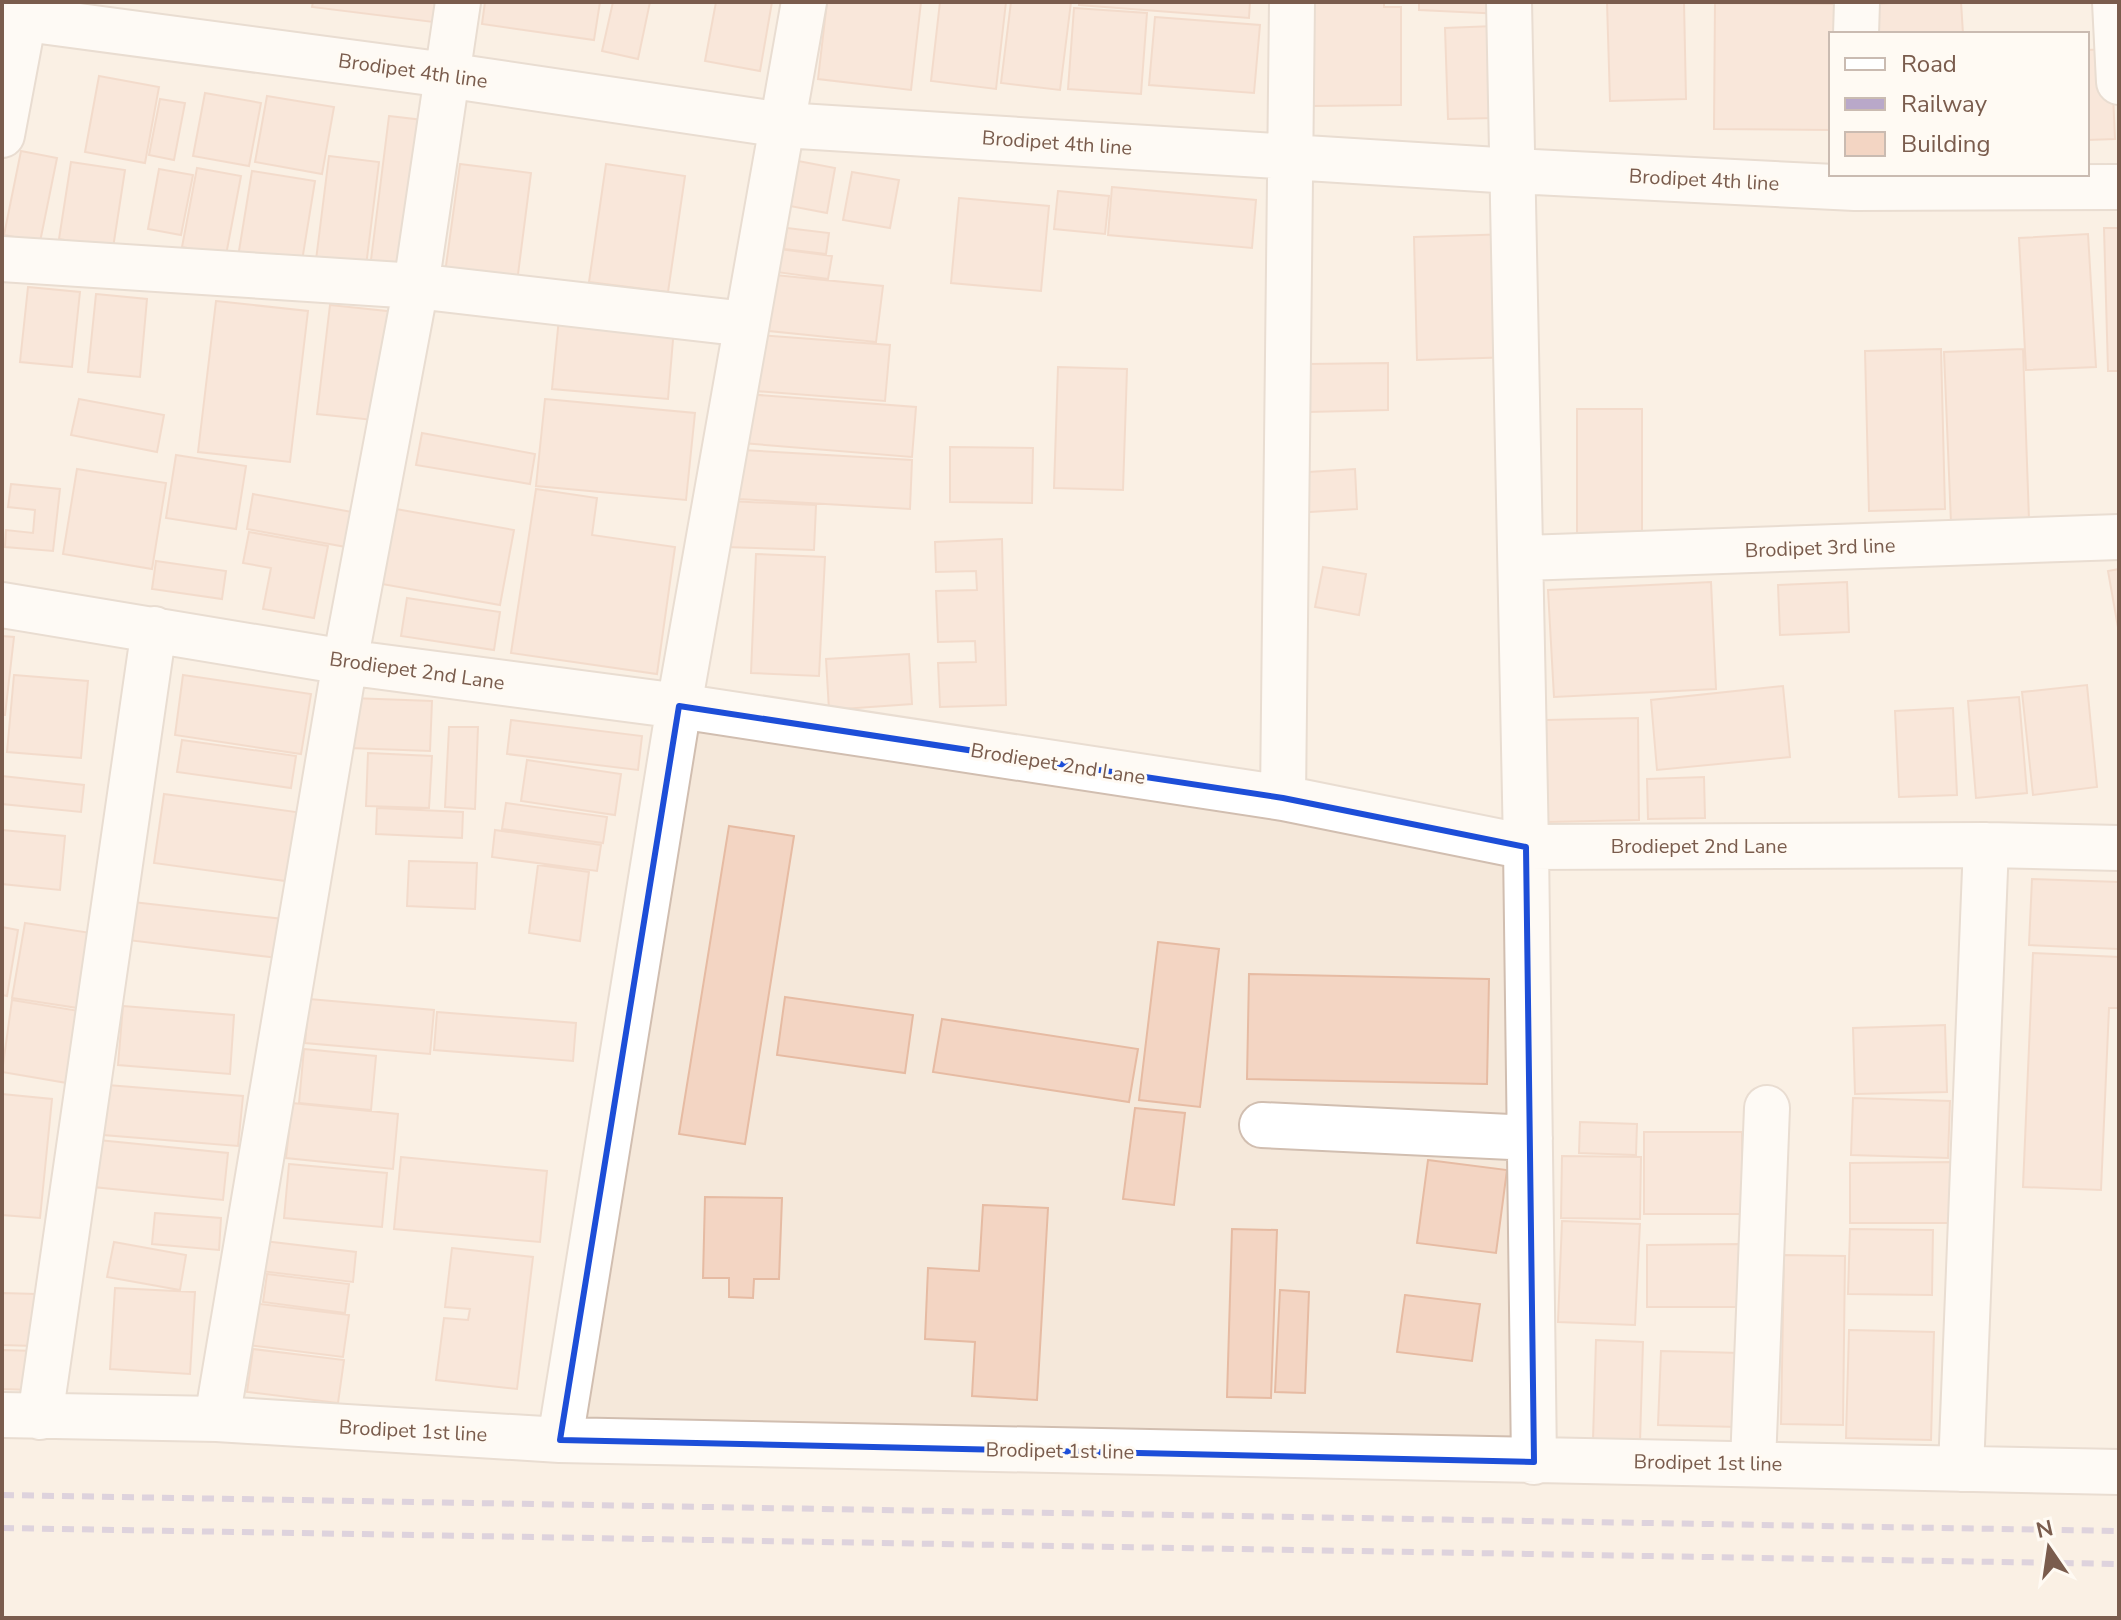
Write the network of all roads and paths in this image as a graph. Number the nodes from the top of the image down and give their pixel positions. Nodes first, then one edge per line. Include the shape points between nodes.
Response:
1 (458, 2) edge
2 (804, 2) edge
3 (1292, 2) edge
4 (1509, 2) edge
5 (1857, 2) edge
6 (2115, 2) edge
7 (18, 11) edge
8 (1856, 32) edge
9 (446, 75) junction
10 (2119, 82) edge
11 (783, 125) junction
12 (2, 135) edge
13 (1291, 158) junction
14 (1513, 171) junction
15 (1855, 181) edge
16 (2119, 187) edge
17 (2, 259) edge
18 (416, 286) junction
19 (746, 324) junction
20 (2119, 537) edge
21 (1521, 558) junction
22 (2, 605) edge
23 (154, 629) junction
24 (345, 662) junction
25 (679, 706) junction
26 (1283, 798) junction
27 (1986, 845) junction
28 (1526, 847) junction
29 (2119, 848) edge
30 (1767, 1108) dead end
31 (1262, 1125) dead end
32 (1530, 1138) junction
33 (21, 1416) edge
34 (217, 1419) junction
35 (560, 1440) junction
36 (1534, 1462) junction
37 (1753, 1463) junction
38 (1961, 1469) junction
39 (2119, 1472) edge

1 - 9 street
2 - 11 street
3 - 13 street
4 - 14 street
5 - 8 street
6 - 10 street
7 - 9 street, Brodipet 4th line
7 - 12 street
9 - 11 street, Brodipet 4th line
9 - 18 street
11 - 13 street, Brodipet 4th line
11 - 19 street
13 - 14 street, Brodipet 4th line
13 - 26 street
14 - 15 street, Brodipet 4th line
14 - 21 street
15 - 16 street, Brodipet 4th line
17 - 18 street
18 - 19 street
18 - 24 street
19 - 25 street
20 - 21 street, Brodipet 3rd line
21 - 28 street
22 - 23 street, Brodiepet 2nd Lane
23 - 24 street, Brodiepet 2nd Lane
23 - 33 street
24 - 25 street, Brodiepet 2nd Lane
24 - 34 street
25 - 26 street, Brodiepet 2nd Lane
25 - 35 street
26 - 28 street, Brodiepet 2nd Lane
27 - 28 street, Brodiepet 2nd Lane
27 - 29 street, Brodiepet 2nd Lane
27 - 38 street
28 - 32 street
30 - 37 street
31 - 32 street
32 - 36 street
33 - 34 street, Brodipet 1st line
34 - 35 street, Brodipet 1st line
35 - 36 street, Brodipet 1st line
36 - 37 street, Brodipet 1st line
37 - 38 street, Brodipet 1st line
38 - 39 street, Brodipet 1st line

